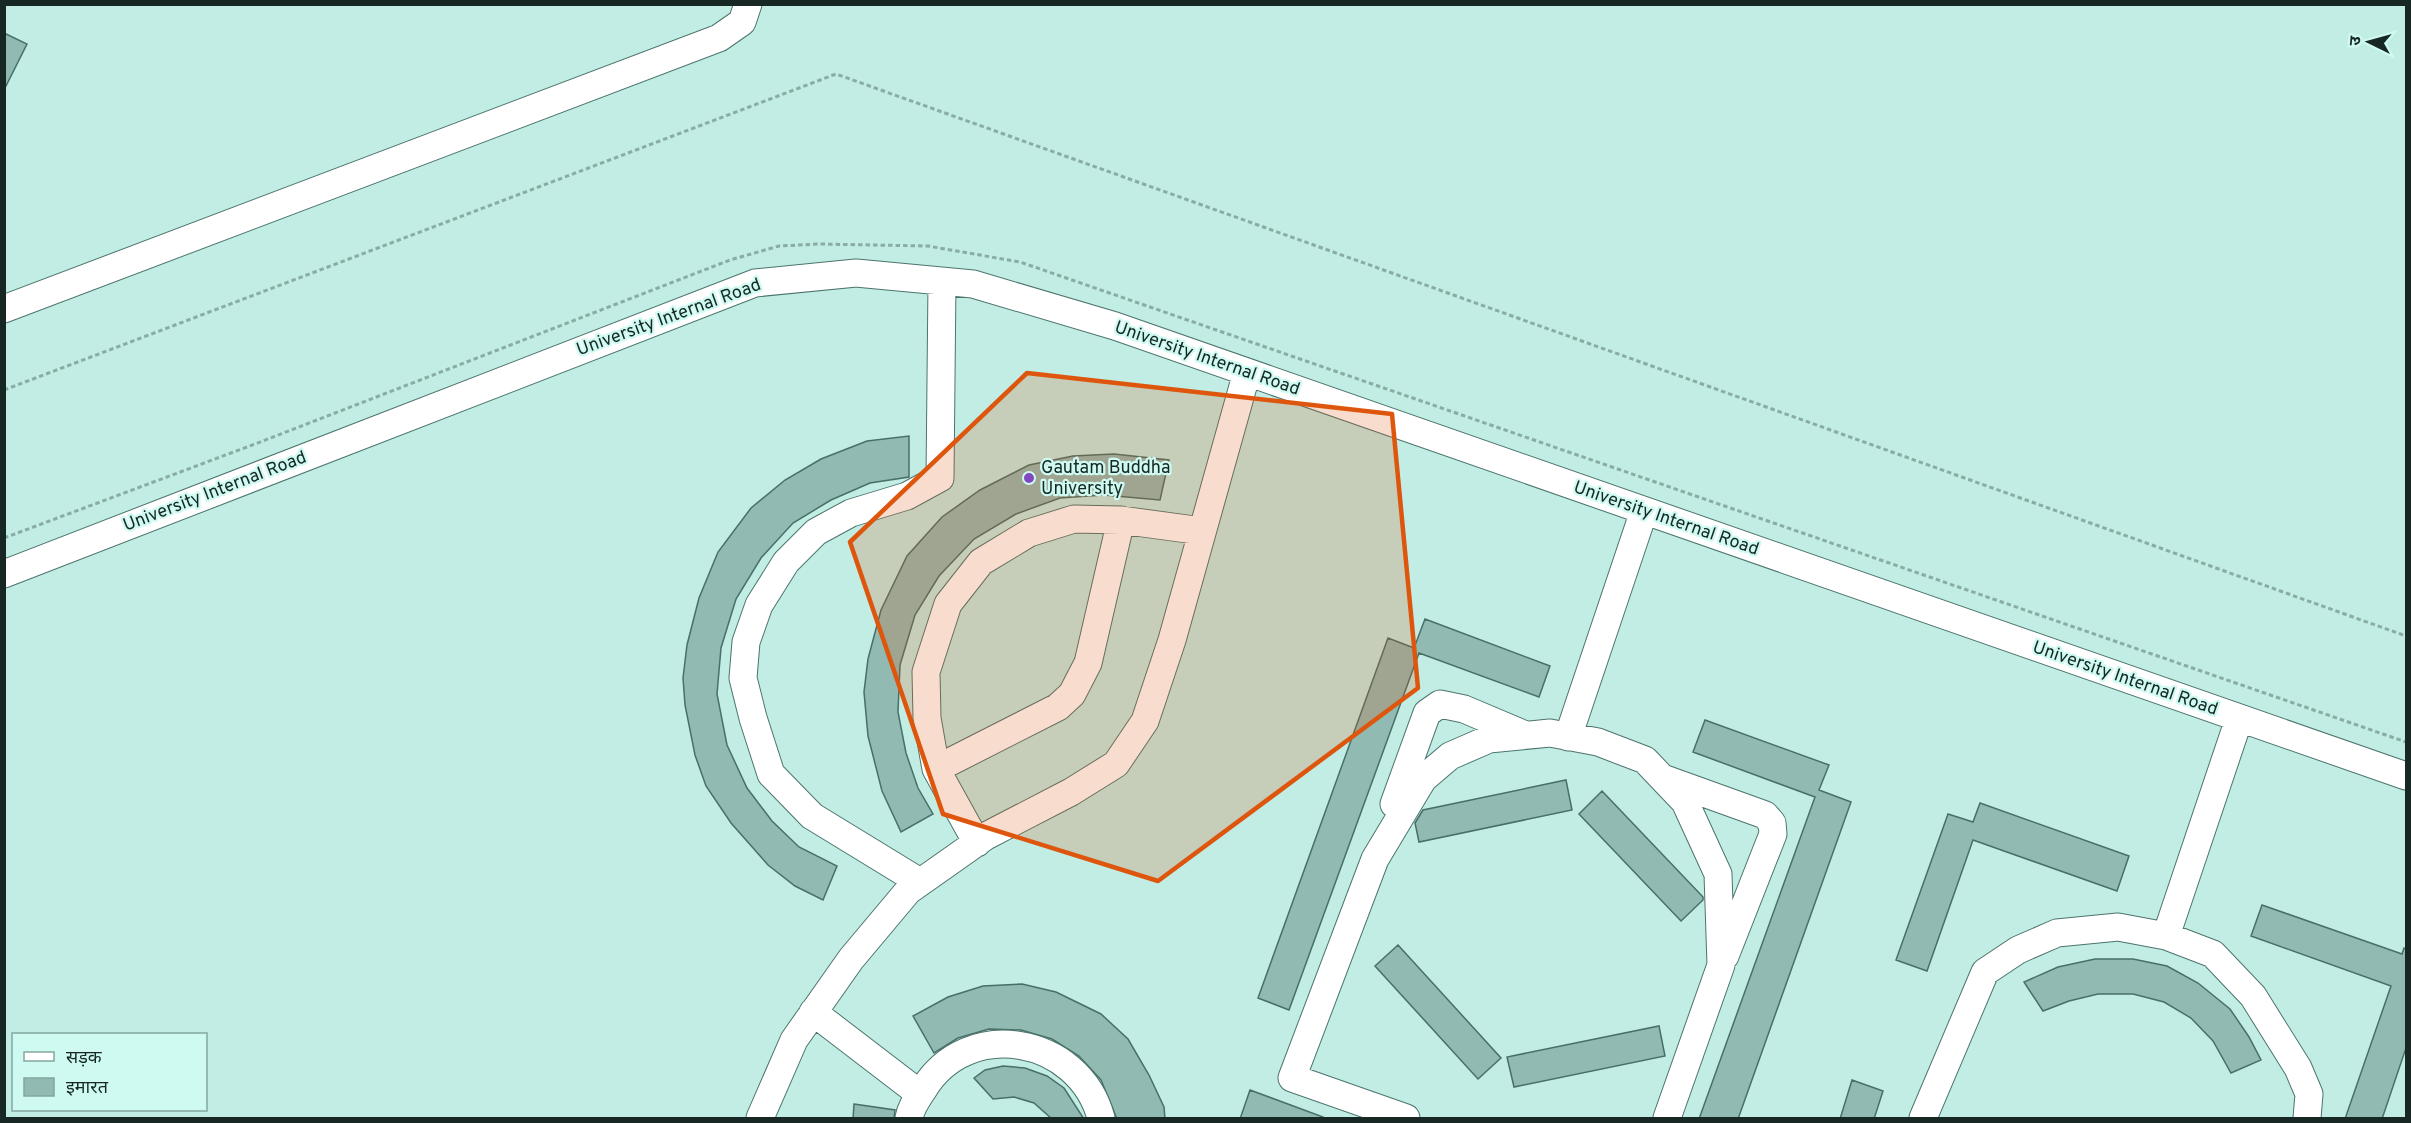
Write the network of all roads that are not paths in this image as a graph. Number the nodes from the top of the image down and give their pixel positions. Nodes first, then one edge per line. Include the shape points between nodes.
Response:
1 (748, 4) edge
2 (942, 281) junction
3 (4, 309) edge
4 (1246, 372) junction
5 (1644, 511) junction
6 (1121, 520) junction
7 (1202, 531) junction
8 (4, 574) edge
9 (2240, 719) junction
10 (1526, 736) junction
11 (1568, 736) junction
12 (936, 769) junction
13 (2406, 776) edge
14 (1662, 778) junction
15 (976, 843) junction
16 (1375, 859) junction
17 (920, 882) junction
18 (2166, 936) junction
19 (1721, 965) junction
20 (813, 1012) junction
21 (920, 1094) junction
22 (760, 1119) edge
23 (909, 1119) edge
24 (1101, 1119) edge
25 (1406, 1119) edge
26 (1667, 1119) edge
27 (1923, 1119) edge
28 (2307, 1119) edge

1 - 3 street via 742,22 719,38
2 - 4 street, University Internal Road via 973,284
2 - 8 street, University Internal Road via 856,273 755,283
2 - 17 street via 940,478 907,496 851,513 816,532 786,562 759,605 746,642 743,678 771,774 812,816
4 - 5 street, University Internal Road
4 - 7 street
5 - 9 street, University Internal Road
5 - 11 street
6 - 7 street
6 - 12 street via 1088,663 1072,694 1058,707
6 - 12 street via 1074,519 1029,533 981,562 948,604 926,672 927,718
7 - 15 street via 1145,721 1116,764
9 - 13 street, University Internal Road
9 - 18 street
10 - 11 street
10 - 16 street via 1489,739 1450,756 1423,779
10 - 16 street via 1464,709 1440,704 1427,713
11 - 14 street via 1598,742 1645,760
12 - 15 street
14 - 19 street via 1685,802 1718,874
14 - 19 street via 1765,815 1772,823 1773,834
15 - 17 street
16 - 25 street via 1292,1078
17 - 20 street via 851,959
18 - 27 street via 2118,927 2057,933 2018,950 1985,972
18 - 28 street via 2213,954 2253,996 2298,1068 2309,1094
19 - 26 street
20 - 21 street
20 - 22 street via 794,1040
21 - 23 street
21 - 24 street via 931,1076 960,1054 1000,1043 1043,1050 1073,1068 1096,1099

